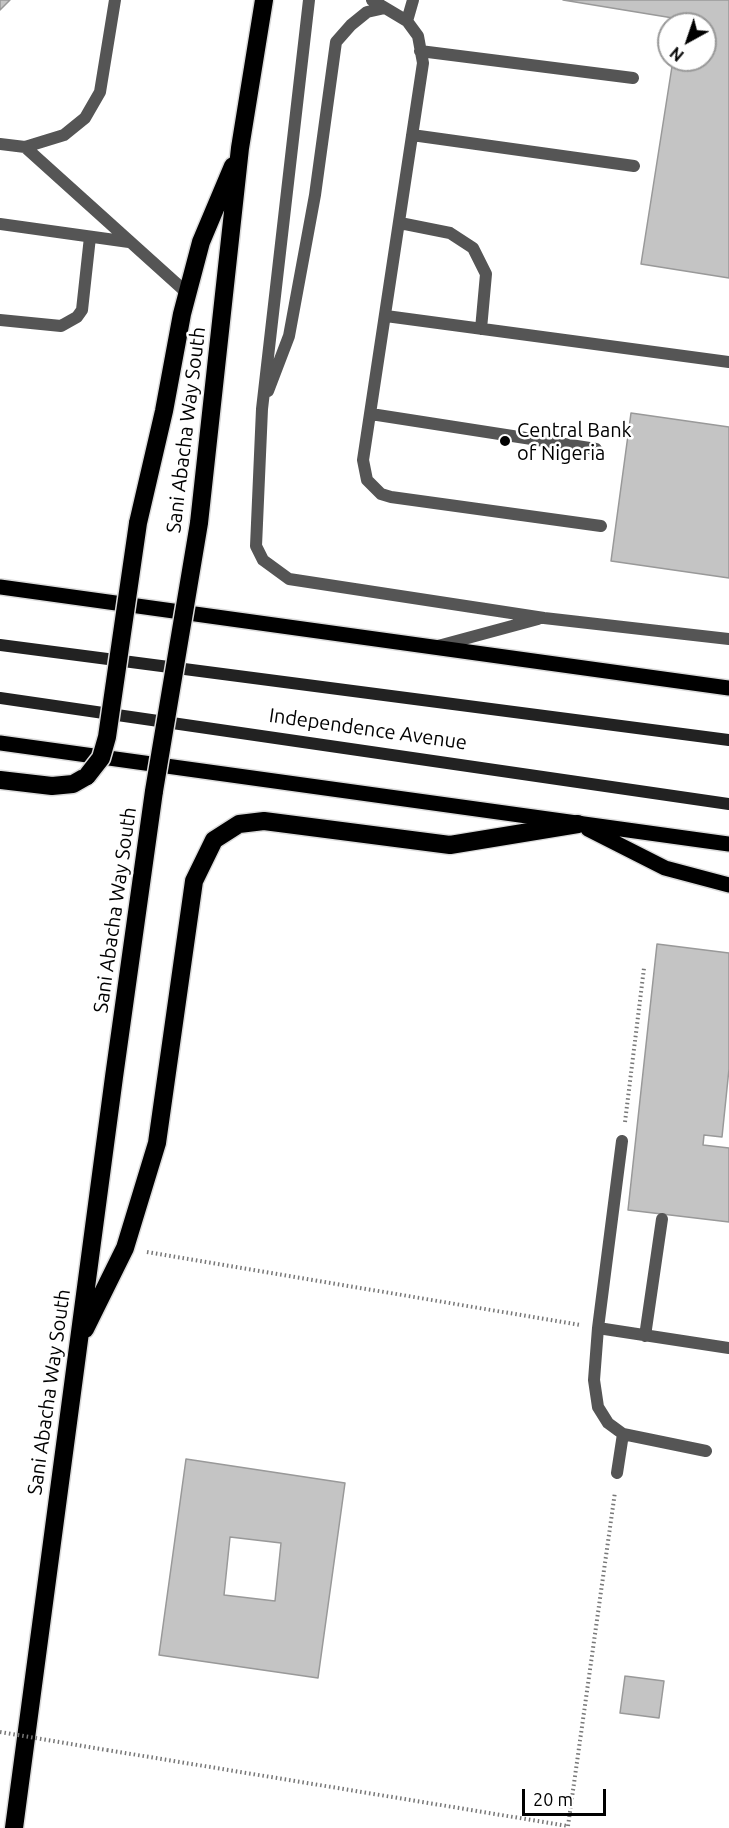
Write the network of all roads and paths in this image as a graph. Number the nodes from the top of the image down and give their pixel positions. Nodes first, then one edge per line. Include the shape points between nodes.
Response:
1 (115, 0) edge
2 (264, 0) edge
3 (309, 0) edge
4 (372, 0) edge
5 (413, 0) edge
6 (385, 8) junction
7 (407, 21) junction
8 (420, 51) junction
9 (633, 78) dead end
10 (412, 135) junction
11 (0, 144) edge
12 (25, 147) junction
13 (240, 148) junction
14 (634, 166) dead end
15 (400, 222) junction
16 (0, 224) edge
17 (90, 237) junction
18 (129, 242) junction
19 (188, 292) junction
20 (386, 316) junction
21 (0, 320) edge
22 (480, 329) junction
23 (729, 362) edge
24 (262, 410) junction
25 (371, 414) junction
26 (596, 449) dead end
27 (601, 526) dead end
28 (0, 587) edge
29 (544, 618) junction
30 (725, 640) edge
31 (0, 645) edge
32 (433, 647) junction
33 (729, 688) edge
34 (0, 698) edge
35 (729, 740) edge
36 (0, 743) edge
37 (0, 780) edge
38 (729, 804) edge
39 (578, 824) junction
40 (729, 844) edge
41 (729, 885) edge
42 (644, 968) dead end
43 (622, 1141) joint
44 (663, 1219) dead end
45 (125, 1248) junction
46 (598, 1328) junction
47 (645, 1336) junction
48 (78, 1344) junction
49 (729, 1348) edge
50 (623, 1434) junction
51 (706, 1451) dead end
52 (617, 1473) joint
53 (0, 1732) edge
54 (568, 1827) edge
55 (14, 1828) edge

1 - 12 lane via 100,92 93,108 64,135
2 - 13 highway, Sani Abacha Way South
3 - 24 lane
4 - 6 lane
5 - 7 lane
6 - 7 lane
6 - 24 lane via 367,12 336,42 315,195 289,336
7 - 8 lane via 418,36
8 - 9 lane
8 - 10 lane via 423,63
10 - 14 lane
10 - 15 lane
11 - 12 lane
12 - 18 lane
13 - 19 highway via 201,242
13 - 48 highway, Sani Abacha Way South, bridge via 199,523 154,791
15 - 20 lane
15 - 22 lane via 450,233 473,248 486,274
16 - 17 lane
17 - 18 lane
17 - 21 lane via 78,317 61,326
18 - 19 lane
19 - 37 highway, bridge via 138,524 107,737 100,758 87,776 73,784 52,786
20 - 22 lane
20 - 25 lane
22 - 23 lane
24 - 29 lane via 256,546 275,572 289,579
25 - 26 lane
25 - 27 lane via 363,469 367,480 381,494
28 - 32 main road
29 - 30 lane
29 - 32 lane
31 - 35 main road, Independence Avenue
32 - 33 main road
34 - 38 main road, Independence Avenue
36 - 39 main road
39 - 40 main road
39 - 41 main road via 666,868
39 - 45 highway via 450,845 264,821 239,824 214,840 194,881 157,1143
42 - 43 path
43 - 46 lane
44 - 47 lane
45 - 46 path
45 - 48 highway
46 - 47 lane
46 - 50 lane via 594,1380 598,1407 608,1423
47 - 49 lane
48 - 55 highway, Sani Abacha Way South
50 - 51 lane
50 - 52 lane
52 - 54 path
53 - 54 path, bridge

